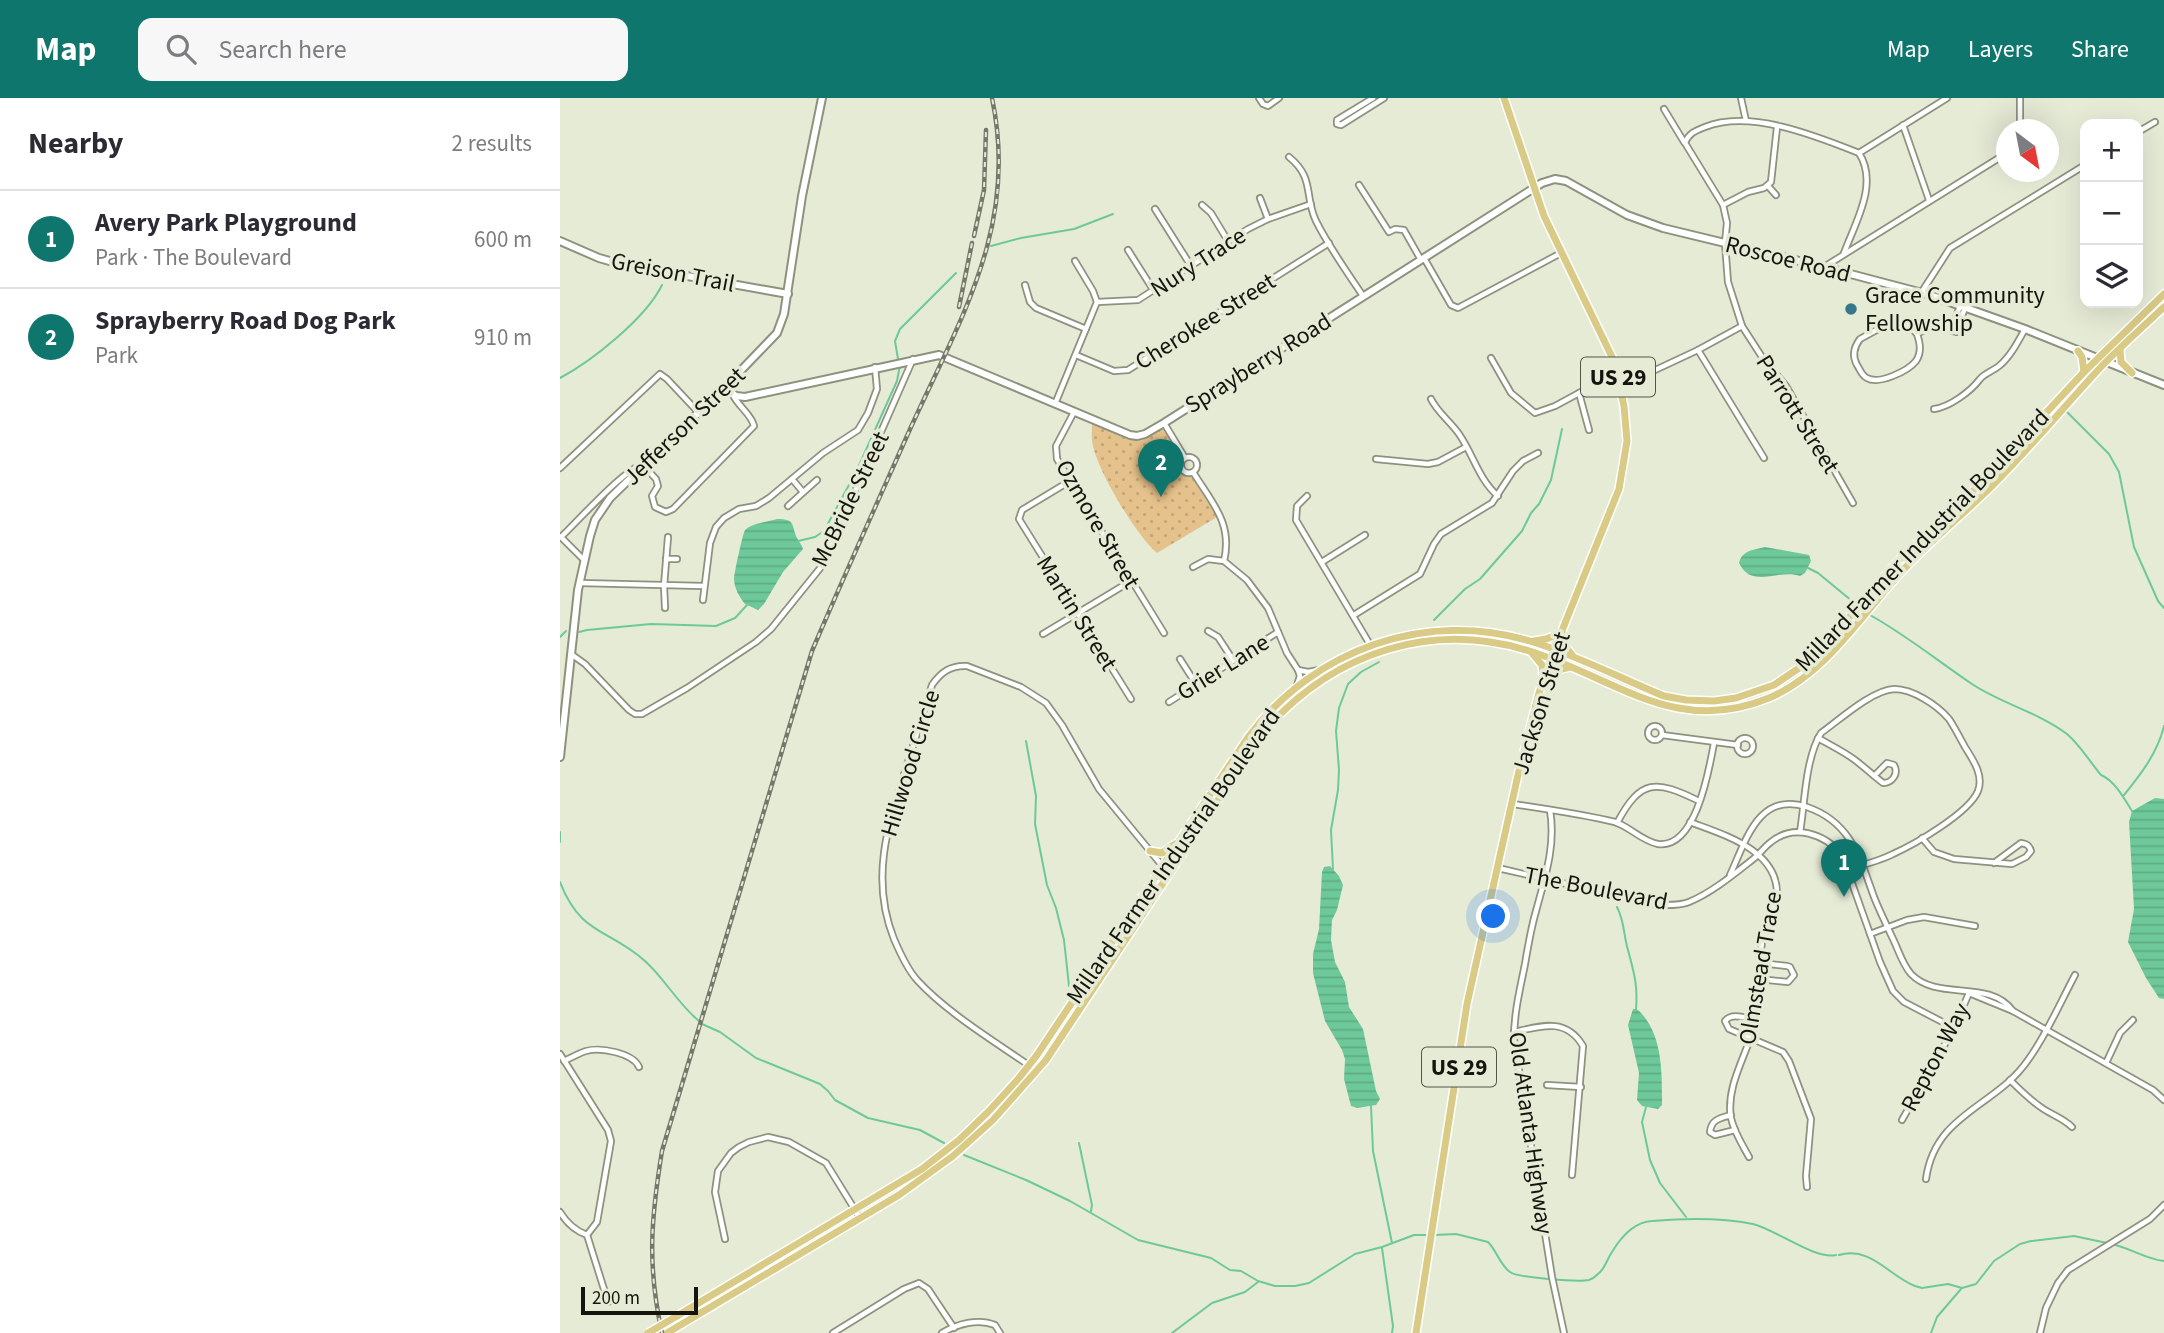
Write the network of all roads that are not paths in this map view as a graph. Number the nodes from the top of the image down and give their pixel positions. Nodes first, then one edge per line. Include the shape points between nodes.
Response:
1 (822, 98) edge
2 (1259, 98) edge
3 (1279, 98) edge
4 (1373, 98) edge
5 (1384, 98) edge
6 (1504, 98) edge
7 (1741, 98) edge
8 (1947, 98) edge
9 (2021, 98) edge
10 (1664, 109) dead end
11 (2020, 119) edge
12 (1745, 121) junction
13 (2155, 122) dead end
14 (1903, 125) junction
15 (1777, 127) junction
16 (2143, 129) edge
17 (1685, 143) junction
18 (1859, 153) junction
19 (1289, 157) dead end
20 (1996, 160) edge
21 (2080, 168) edge
22 (1359, 185) dead end
23 (1768, 186) junction
24 (1534, 189) junction
25 (1776, 195) dead end
26 (1260, 198) dead end
27 (1929, 200) junction
28 (1311, 204) junction
29 (1202, 205) dead end
30 (1723, 205) junction
31 (1155, 208) dead end
32 (1268, 219) junction
33 (560, 241) edge
34 (1229, 241) junction
35 (1329, 243) junction
36 (1725, 243) junction
37 (1128, 250) dead end
38 (1561, 253) junction
39 (1844, 253) junction
40 (1423, 259) junction
41 (1074, 261) dead end
42 (1191, 266) junction
43 (1824, 267) junction
44 (1025, 285) dead end
45 (1154, 291) junction
46 (1921, 293) junction
47 (788, 294) junction
48 (2164, 294) edge
49 (1363, 296) junction
50 (1097, 302) junction
51 (1963, 307) junction
52 (2164, 307) edge
53 (1742, 326) junction
54 (1086, 329) junction
55 (2025, 329) junction
56 (1917, 334) junction
57 (2120, 349) junction
58 (1698, 350) junction
59 (2078, 351) junction
60 (1076, 355) junction
61 (1491, 358) dead end
62 (913, 359) junction
63 (2097, 359) junction
64 (2106, 363) junction
65 (875, 367) junction
66 (1617, 372) junction
67 (2084, 372) junction
68 (2132, 373) junction
69 (2164, 385) edge
70 (1620, 386) junction
71 (725, 387) junction
72 (732, 393) junction
73 (1579, 393) junction
74 (1431, 399) dead end
75 (1055, 404) junction
76 (1934, 410) dead end
77 (698, 412) junction
78 (1074, 412) junction
79 (1164, 423) junction
80 (1589, 430) dead end
81 (1466, 447) junction
82 (1538, 453) dead end
83 (1185, 458) junction
84 (1764, 458) dead end
85 (1376, 459) dead end
86 (643, 465) junction
87 (560, 468) edge
88 (1193, 472) junction
89 (792, 479) junction
90 (817, 480) dead end
91 (1070, 481) junction
92 (803, 492) junction
93 (1307, 496) dead end
94 (1498, 496) junction
95 (1853, 503) dead end
96 (788, 506) dead end
97 (1365, 535) dead end
98 (560, 537) edge
99 (668, 537) dead end
100 (666, 559) junction
101 (677, 559) dead end
102 (584, 561) junction
103 (1224, 561) junction
104 (1322, 562) junction
105 (1193, 567) dead end
106 (1130, 581) junction
107 (579, 583) junction
108 (664, 586) junction
109 (704, 586) junction
110 (703, 600) dead end
111 (664, 608) dead end
112 (1077, 613) junction
113 (1354, 615) junction
114 (1208, 631) dead end
115 (1278, 632) junction
116 (1164, 633) dead end
117 (1562, 633) junction
118 (1043, 634) dead end
119 (1532, 642) junction
120 (1373, 649) junction
121 (1554, 650) junction
122 (1528, 651) junction
123 (570, 653) junction
124 (1575, 658) junction
125 (1180, 659) dead end
126 (1551, 659) junction
127 (1233, 660) junction
128 (1570, 667) junction
129 (1298, 670) junction
130 (1320, 670) junction
131 (1544, 681) junction
132 (1196, 684) junction
133 (1297, 686) junction
134 (1131, 699) dead end
135 (1168, 702) dead end
136 (1662, 735) dead end
137 (1818, 738) junction
138 (1714, 743) junction
139 (1738, 745) dead end
140 (560, 757) edge
141 (1874, 776) junction
142 (1699, 801) junction
143 (1513, 804) junction
144 (1804, 806) junction
145 (1550, 810) junction
146 (1690, 822) junction
147 (1617, 823) junction
148 (1800, 832) junction
149 (1185, 833) junction
150 (1922, 838) junction
151 (1745, 845) junction
152 (1150, 851) junction
153 (1759, 855) junction
154 (1994, 863) junction
155 (1863, 865) junction
156 (1163, 867) junction
157 (1498, 867) junction
158 (1848, 869) junction
159 (1169, 874) junction
160 (1730, 876) junction
161 (1546, 879) junction
162 (1975, 926) dead end
163 (1888, 927) junction
164 (1870, 934) junction
165 (1760, 963) junction
166 (2075, 975) dead end
167 (1759, 979) junction
168 (1969, 993) junction
169 (1755, 1020) junction
170 (2133, 1020) dead end
171 (1954, 1028) junction
172 (2046, 1029) junction
173 (1514, 1032) junction
174 (1751, 1039) junction
175 (560, 1054) edge
176 (564, 1061) junction
177 (2106, 1063) junction
178 (1029, 1065) junction
179 (639, 1067) dead end
180 (1037, 1071) junction
181 (2010, 1080) junction
182 (1547, 1085) dead end
183 (1581, 1087) junction
184 (2164, 1100) edge
185 (1731, 1115) junction
186 (1902, 1121) dead end
187 (2072, 1127) dead end
188 (1735, 1130) junction
189 (1749, 1157) dead end
190 (1572, 1175) dead end
191 (1926, 1179) dead end
192 (1807, 1187) dead end
193 (2164, 1205) edge
194 (560, 1212) edge
195 (858, 1214) junction
196 (587, 1235) junction
197 (725, 1239) dead end
198 (608, 1302) dead end
199 (954, 1328) junction
200 (648, 1333) edge
201 (667, 1333) edge
202 (833, 1333) edge
203 (942, 1333) edge
204 (1000, 1333) edge
205 (1416, 1333) edge
206 (1563, 1333) edge
207 (2040, 1333) edge

1 - 47 street, Jefferson Street
2 - 3 street via 1268,106
4 - 5 street via 1337,124
6 - 24 main road, Jackson Street / US 29
7 - 12 street
8 - 14 street
9 - 11 street
10 - 17 street
12 - 15 street
12 - 17 street via 1712,124 1689,134
13 - 16 street
14 - 18 street
14 - 27 street
15 - 18 street
15 - 23 street
17 - 30 street
18 - 39 street via 1868,186
19 - 28 street via 1306,179
20 - 27 street
21 - 46 street via 1950,248
22 - 40 street via 1389,232 1404,230
23 - 25 street
23 - 30 street
24 - 36 street, Roscoe Road via 1548,180 1563,179 1639,220
24 - 38 main road, Jackson Street / US 29
24 - 40 street, Sprayberry Road
26 - 32 street
27 - 39 street
28 - 32 street, Nury Trace
28 - 35 street
29 - 34 street
30 - 36 street, Parrott Street
31 - 42 street
32 - 34 street, Nury Trace
33 - 47 street, Greison Trail via 620,264
34 - 42 street, Nury Trace
35 - 49 street
35 - 60 street, Cherokee Street via 1128,370 1114,371
36 - 43 street, Roscoe Road
36 - 53 street, Parrott Street via 1728,282
37 - 45 street
38 - 40 street via 1458,308 1451,305
38 - 66 main road, Jackson Street / US 29
39 - 43 street
40 - 49 street, Sprayberry Road
41 - 50 street
42 - 45 street, Nury Trace
43 - 46 street, Roscoe Road
44 - 54 street via 1036,308
45 - 50 street, Nury Trace via 1130,302
46 - 51 street, Roscoe Road
47 - 71 street, Jefferson Street via 777,333
48 - 63 main road, Millard Farmer Industrial Boulevard
49 - 79 street, Sprayberry Road
50 - 54 street
51 - 55 street, Roscoe Road
51 - 56 street via 1953,331 1933,326
52 - 57 main road, Millard Farmer Industrial Boulevard
53 - 58 street
53 - 95 street, Parrott Street via 1786,386
54 - 60 street
55 - 59 street, Roscoe Road
55 - 76 street via 2000,366
56 - 56 street via 1920,344 1915,362 1891,377 1868,379 1854,360 1860,339 1893,321 1904,321
57 - 64 main road, Millard Farmer Industrial Boulevard
57 - 68 main road via 2121,362
58 - 70 street
58 - 84 street
59 - 63 street, Roscoe Road
59 - 67 main road
60 - 75 street
61 - 73 street via 1511,393 1535,413
62 - 65 street, Sprayberry Road
62 - 75 street, Sprayberry Road via 945,356
62 - 123 street, McBride Street via 825,560 756,642 642,714 629,710
63 - 64 street, Roscoe Road
63 - 67 main road, Millard Farmer Industrial Boulevard
64 - 68 street, Roscoe Road
64 - 128 main road, Millard Farmer Industrial Boulevard via 1990,487 1903,569 1823,661 1785,690 1736,708 1702,711 1663,706
65 - 72 street, Sprayberry Road via 758,395
65 - 89 street via 877,389 858,430
66 - 70 main road, Jackson Street / US 29
66 - 73 street
67 - 124 main road, Millard Farmer Industrial Boulevard via 1975,489 1897,562 1819,652 1782,680 1736,698 1686,700 1664,696
68 - 69 street, Roscoe Road
70 - 117 main road, Jackson Street / US 29 via 1627,441 1620,482
71 - 72 street
71 - 77 street, Jefferson Street
72 - 86 street via 754,426 673,509 664,512 653,503 658,484
73 - 80 street
74 - 81 street
75 - 78 street, Sprayberry Road
77 - 86 street, Jefferson Street
77 - 87 street via 660,374
78 - 79 street, Sprayberry Road via 1133,436
78 - 91 street, Ozmore Street via 1055,449
79 - 83 street
81 - 85 street via 1433,463
81 - 94 street
82 - 94 street via 1513,471
83 - 88 street via 1183,469
83 - 88 street via 1196,461
86 - 98 street via 617,481
86 - 102 street, Jefferson Street via 601,510
88 - 103 street via 1226,528
89 - 92 street
89 - 109 street via 761,504 739,509 716,527
90 - 92 street
91 - 106 street, Ozmore Street
91 - 112 street, Martin Street via 1019,516
92 - 96 street
93 - 104 street via 1297,506 1296,517
94 - 113 street via 1441,534 1420,574
97 - 104 street
98 - 102 street
99 - 100 street
100 - 101 street
100 - 108 street
102 - 107 street, Jefferson Street
103 - 105 street via 1208,559
103 - 115 street via 1256,590
104 - 113 street
106 - 112 street
106 - 116 street, Ozmore Street
107 - 108 street
107 - 123 street, Jefferson Street
108 - 109 street
108 - 111 street
109 - 110 street
112 - 118 street
112 - 134 street, Martin Street
113 - 120 street
114 - 127 street via 1218,637
115 - 127 street, Grier Lane
115 - 129 street
117 - 119 main road
117 - 121 main road, Jackson Street / US 29
117 - 124 main road
119 - 120 main road, Millard Farmer Industrial Boulevard via 1445,630 1409,634
119 - 121 main road, Millard Farmer Industrial Boulevard
120 - 122 main road, Millard Farmer Industrial Boulevard via 1454,639
120 - 130 main road, Millard Farmer Industrial Boulevard via 1350,653
120 - 159 main road, Millard Farmer Industrial Boulevard via 1316,683 1272,722
121 - 124 main road, Millard Farmer Industrial Boulevard
121 - 126 main road, Jackson Street / US 29
122 - 126 main road, Millard Farmer Industrial Boulevard
122 - 131 main road via 1540,661
123 - 140 street, Jefferson Street
125 - 132 street
126 - 128 main road, Millard Farmer Industrial Boulevard
126 - 131 main road, Jackson Street / US 29
127 - 132 street, Grier Lane
128 - 131 main road
129 - 130 street
129 - 133 street
130 - 133 main road, Millard Farmer Industrial Boulevard
131 - 143 main road, Jackson Street / US 29
132 - 135 street, Grier Lane
133 - 149 main road, Millard Farmer Industrial Boulevard via 1256,726
136 - 138 street
137 - 141 street
137 - 144 street
137 - 150 street via 1886,691 1920,696 1940,710 1976,765 1979,788 1962,812
138 - 139 street
138 - 142 street
141 - 141 street via 1887,783 1896,768 1887,763
142 - 146 street
142 - 147 street via 1674,788 1646,789 1632,798
143 - 145 street
143 - 157 main road, Jackson Street / US 29
144 - 148 street
144 - 151 street via 1772,808 1755,821
144 - 155 street via 1837,823
145 - 147 street
145 - 161 street, Old Atlanta Highway via 1552,848
146 - 147 street via 1682,836 1667,844 1656,844
146 - 151 street, Olmstead Trace
148 - 153 street, The Boulevard via 1769,842
148 - 158 street via 1835,846
149 - 152 main road via 1167,851
149 - 156 main road, Millard Farmer Industrial Boulevard
150 - 154 street via 1942,856
150 - 155 street
151 - 153 street, Olmstead Trace
151 - 160 street
152 - 156 street, Hillwood Circle
152 - 178 street, Hillwood Circle via 1099,789 1057,717 1034,694 967,666 939,676 932,685 888,827 881,866 883,907 897,946 919,982
153 - 160 street, The Boulevard
153 - 165 street, Olmstead Trace via 1773,873 1777,893 1763,932
154 - 154 street via 2016,863 2030,847 2021,843
155 - 158 street
155 - 163 street
156 - 159 street, Hillwood Circle
156 - 178 main road, Millard Farmer Industrial Boulevard
157 - 161 street, The Boulevard
157 - 205 main road, Jackson Street / US 29 via 1467,1004
158 - 164 street
159 - 180 main road, Millard Farmer Industrial Boulevard
160 - 161 street, The Boulevard via 1697,898 1674,905
161 - 173 street, Old Atlanta Highway via 1535,913
162 - 163 street via 1924,918
163 - 164 street
163 - 168 street via 1916,979 1936,989
164 - 171 street via 1894,991 1904,1002
165 - 167 street, Olmstead Trace
165 - 167 street via 1790,967 1794,975 1788,982
166 - 172 street
167 - 169 street, Olmstead Trace
168 - 171 street, Repton Way
168 - 172 street
169 - 174 street, Olmstead Trace
169 - 174 street via 1735,1016 1725,1021 1729,1029
170 - 177 street via 2120,1033
171 - 186 street, Repton Way
172 - 177 street
172 - 181 street via 2028,1061
173 - 183 street via 1546,1025 1574,1034 1583,1046
173 - 206 street, Old Atlanta Highway
174 - 185 street, Olmstead Trace via 1731,1096
174 - 192 street via 1785,1054 1809,1110
175 - 176 street
176 - 179 street via 599,1049 631,1058
176 - 196 street via 611,1141 597,1222
177 - 184 street
178 - 180 street, Hillwood Circle
178 - 195 main road, Millard Farmer Industrial Boulevard via 989,1111 947,1149
180 - 195 main road, Millard Farmer Industrial Boulevard via 953,1156 909,1189
181 - 187 street via 2029,1099
181 - 191 street via 1953,1123 1936,1149
182 - 183 street
183 - 190 street
185 - 188 street, Olmstead Trace
185 - 188 street via 1715,1120 1710,1132
188 - 189 street, Olmstead Trace
193 - 207 street via 2150,1219 2068,1270 2046,1308
194 - 196 street
195 - 197 street via 826,1163 789,1142 768,1137 731,1153 718,1171 715,1192
195 - 200 main road, Millard Farmer Industrial Boulevard, bridge
195 - 201 main road, Millard Farmer Industrial Boulevard
196 - 198 street
199 - 202 street via 919,1283
199 - 203 street
199 - 204 street via 980,1321 995,1325

